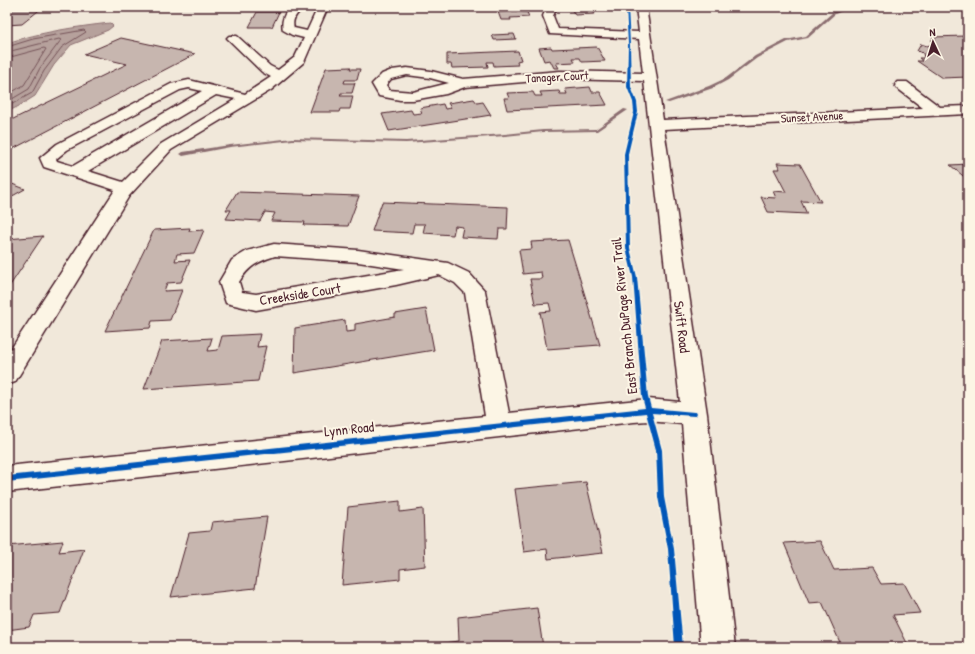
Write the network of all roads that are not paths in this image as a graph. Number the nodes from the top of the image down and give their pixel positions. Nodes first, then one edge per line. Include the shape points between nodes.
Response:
1 (298, 7) edge
2 (323, 7) edge
3 (641, 7) edge
4 (551, 9) dead end
5 (310, 35) junction
6 (645, 36) junction
7 (233, 38) dead end
8 (279, 76) junction
9 (651, 77) junction
10 (463, 83) junction
11 (902, 85) dead end
12 (214, 90) junction
13 (247, 98) junction
14 (968, 110) edge
15 (936, 111) junction
16 (656, 125) junction
17 (74, 172) junction
18 (126, 188) junction
19 (441, 268) junction
20 (7, 375) edge
21 (694, 414) junction
22 (499, 425) junction
23 (7, 479) edge
24 (718, 647) edge

1 - 5 street via 291,12 287,24 289,30
2 - 5 street
3 - 6 street, Swift Road
4 - 6 street via 548,16 554,32
5 - 8 street via 300,59
6 - 9 street, Swift Road
7 - 8 street via 266,69
8 - 13 street
9 - 10 street, Tanager Court via 560,76
9 - 16 street, Swift Road
10 - 10 street, Tanager Court via 441,91 400,96 384,93 379,84 383,78 392,74 418,72
11 - 15 street
12 - 13 street
12 - 17 street
12 - 17 street via 188,84 176,87 62,147 48,158 50,164
13 - 18 street via 166,148
14 - 15 street, Sunset Avenue
15 - 16 street, Sunset Avenue
16 - 21 street, Swift Road
17 - 18 street
18 - 20 street
19 - 19 street, Creekside Court via 358,256 274,250 254,256 239,265 229,282 232,298 256,302
19 - 22 street, Creekside Court via 462,278 475,291
21 - 22 street, Lynn Road via 648,410
21 - 24 street, Swift Road
22 - 23 street, Lynn Road

